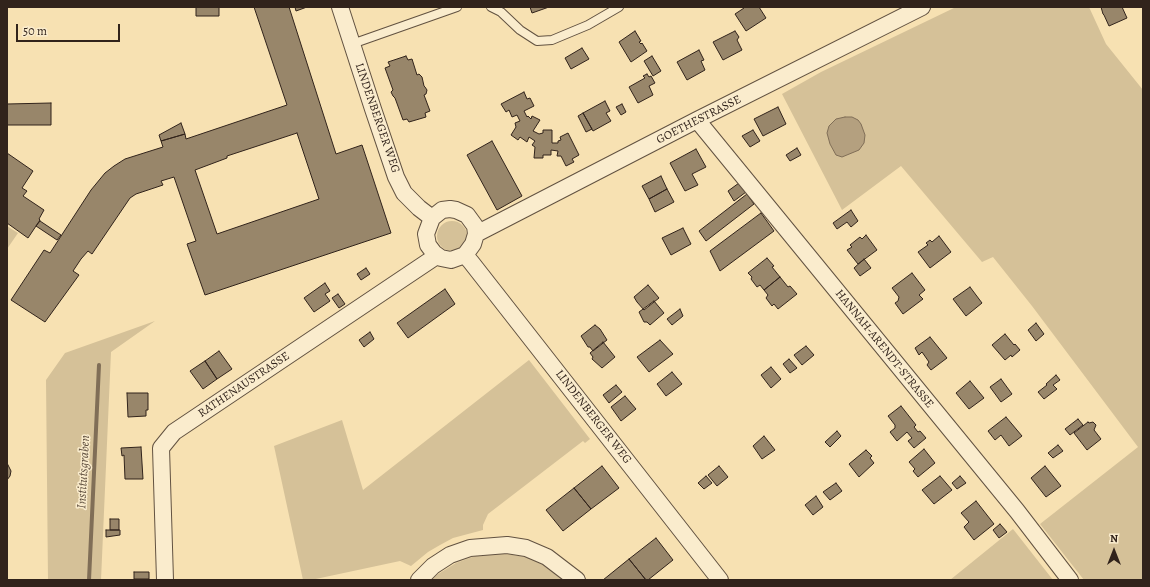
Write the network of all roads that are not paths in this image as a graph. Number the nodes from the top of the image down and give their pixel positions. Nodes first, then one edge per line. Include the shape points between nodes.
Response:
1 (340, 7) edge
2 (457, 7) edge
3 (491, 7) edge
4 (619, 7) edge
5 (922, 7) edge
6 (352, 44) junction
7 (697, 120) junction
8 (432, 218) junction
9 (476, 234) junction
10 (465, 255) junction
11 (441, 258) junction
12 (165, 580) edge
13 (419, 580) edge
14 (577, 580) edge
15 (720, 580) edge
16 (1070, 580) edge

1 - 6 street, LINDENBERGER WEG
2 - 6 lane
3 - 4 lane via 537,41 552,40 588,25
5 - 7 street, GOETHESTRASSE
6 - 8 street, LINDENBERGER WEG via 396,177 404,193
7 - 9 street, GOETHESTRASSE
7 - 16 street, HANNAH-ARENDT-STRASSE via 1017,511
8 - 9 street via 442,210 462,211 471,219
8 - 11 street via 426,240 431,250
9 - 10 street
10 - 11 street via 451,260
10 - 15 street, LINDENBERGER WEG
11 - 12 street, RATHENAUSTRASSE via 436,256 174,432 161,448
13 - 14 street via 433,566 450,555 470,548 507,545 526,548 548,557

